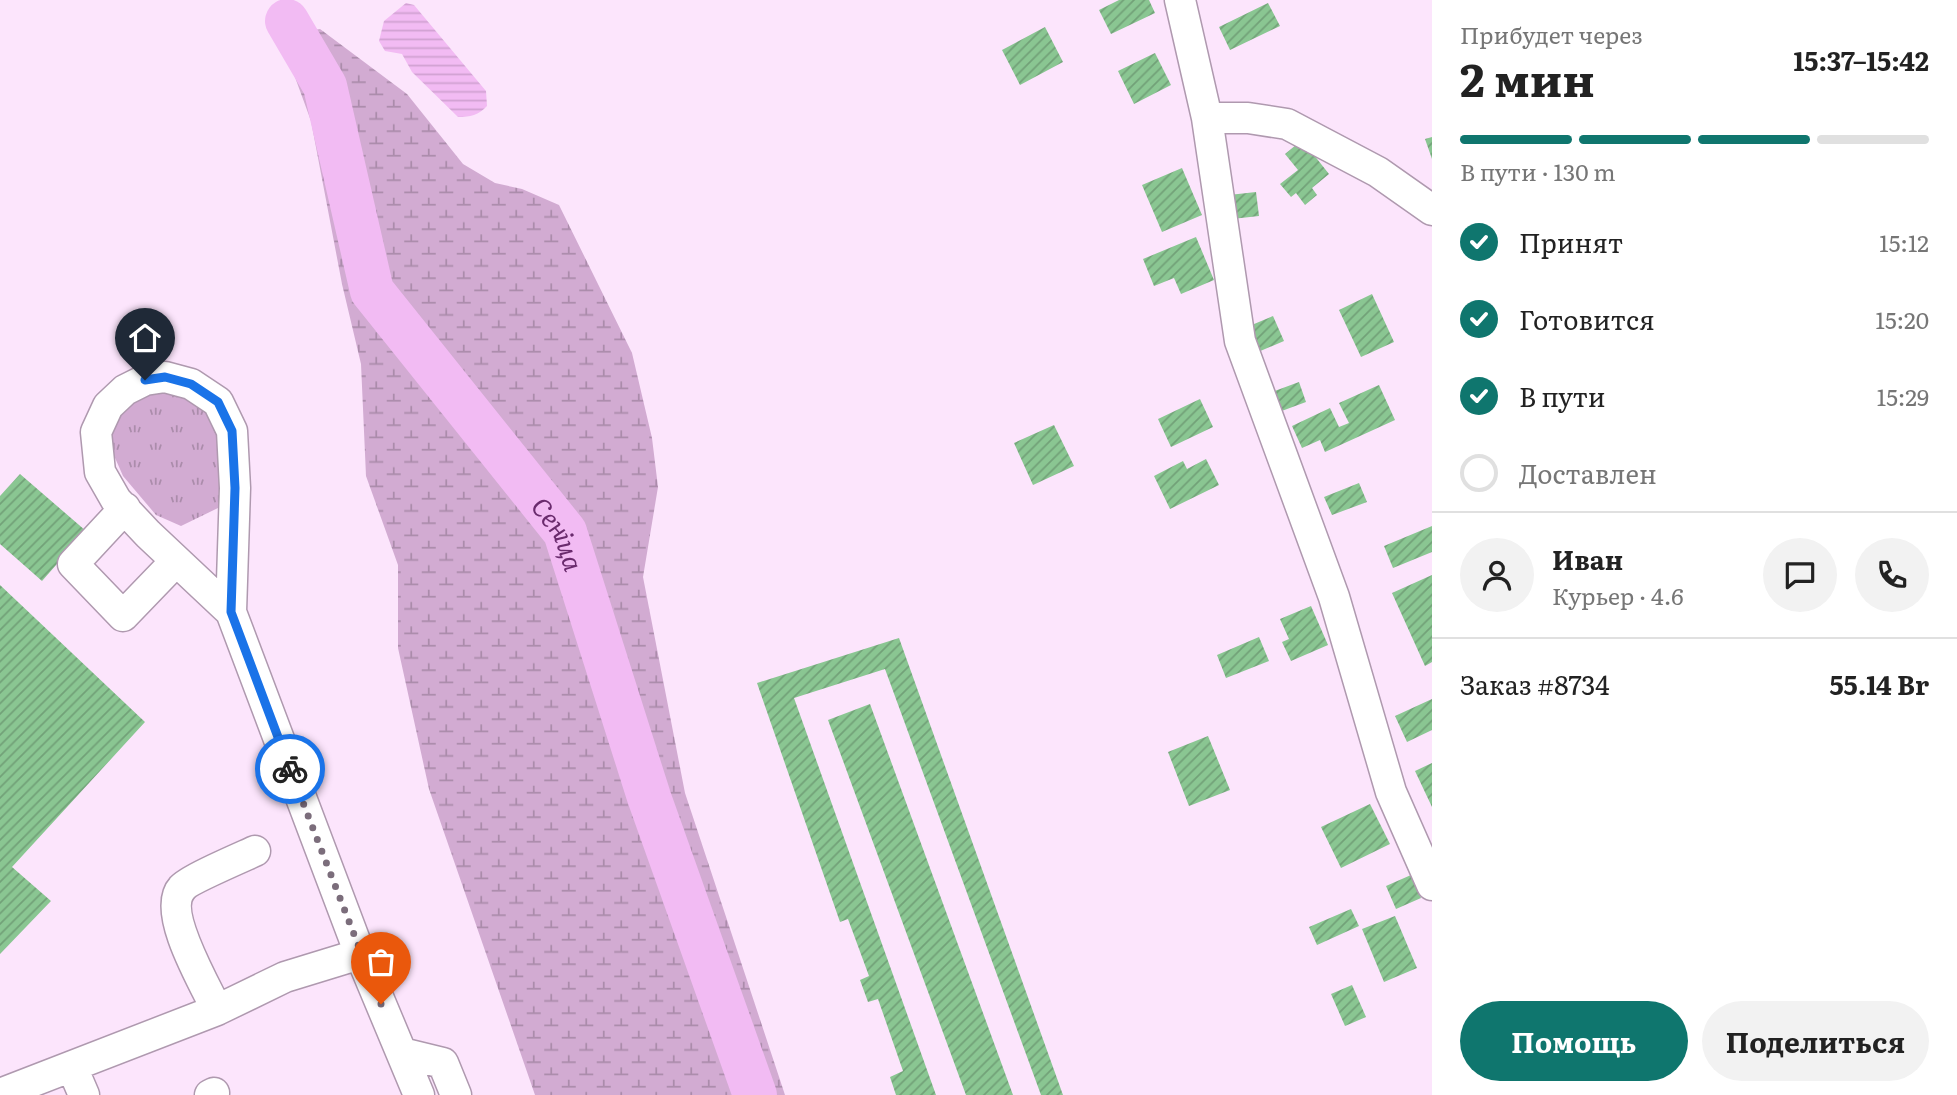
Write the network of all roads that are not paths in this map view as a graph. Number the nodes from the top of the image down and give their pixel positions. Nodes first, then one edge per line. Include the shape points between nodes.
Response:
1 (1180, 0) edge
2 (1207, 118) junction
3 (1432, 210) edge
4 (125, 508) junction
5 (176, 561) junction
6 (231, 612) junction
7 (255, 851) dead end
8 (1432, 885) edge
9 (360, 954) junction
10 (217, 1010) junction
11 (402, 1053) junction
12 (72, 1067) junction
13 (0, 1094) edge
14 (84, 1095) edge
15 (419, 1095) edge
16 (456, 1095) edge

1 - 2 street
2 - 3 street via 1287,124 1378,172
2 - 8 street via 1240,341 1334,597 1391,792
4 - 5 street
4 - 5 street via 73,564 123,615
4 - 6 street via 100,472 96,432 108,406 125,390 165,377 191,384 218,402 232,431
5 - 6 street
6 - 9 street
7 - 10 street via 182,887 176,900 179,929
9 - 10 street via 285,977
9 - 11 street
10 - 12 street
11 - 15 street
11 - 16 street via 443,1063
12 - 13 street
12 - 14 street

